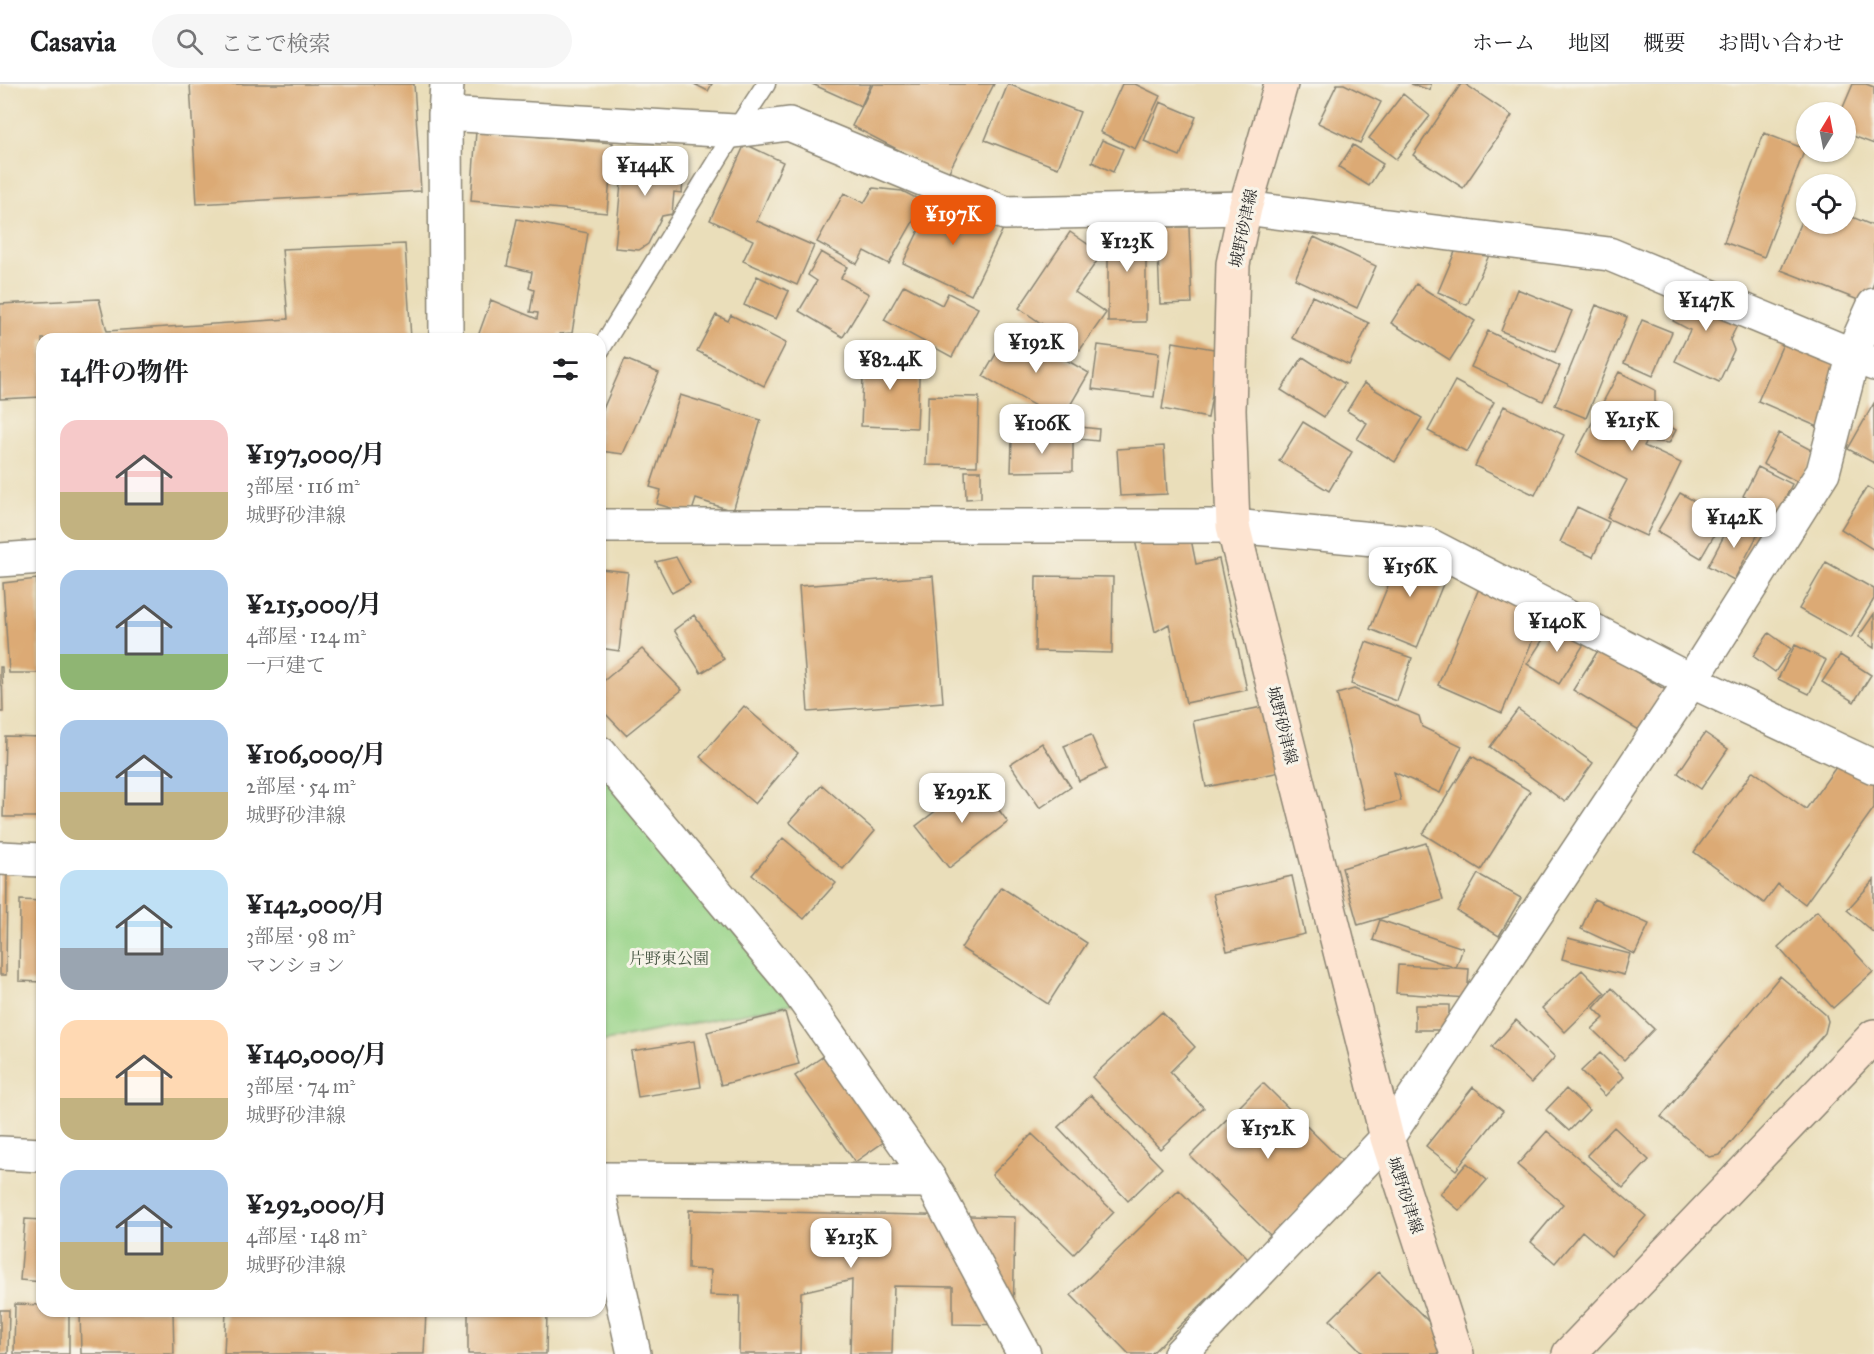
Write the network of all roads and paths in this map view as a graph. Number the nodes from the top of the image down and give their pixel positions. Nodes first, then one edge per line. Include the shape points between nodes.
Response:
1 (766, 84) edge
2 (1281, 84) edge
3 (446, 99) edge
4 (735, 131) junction
5 (1245, 208) junction
6 (1874, 305) edge
7 (446, 333) edge
8 (606, 340) edge
9 (1863, 359) edge
10 (606, 526) edge
11 (1233, 526) junction
12 (36, 557) edge
13 (0, 560) edge
14 (1691, 681) junction
15 (606, 760) edge
16 (1874, 767) edge
17 (0, 858) edge
18 (36, 860) edge
19 (1874, 1036) edge
20 (1388, 1138) junction
21 (0, 1153) edge
22 (36, 1155) edge
23 (606, 1179) edge
24 (931, 1181) junction
25 (606, 1226) edge
26 (634, 1354) edge
27 (1024, 1354) edge
28 (1180, 1354) edge
29 (1457, 1354) edge
30 (1569, 1354) edge

1 - 4 lane
2 - 5 main road, 城野砂津線
3 - 4 street
3 - 7 street
4 - 5 street via 789,124 1005,213
4 - 8 lane
5 - 9 street via 1609,254
5 - 11 main road, 城野砂津線 via 1233,264 1228,410
6 - 9 street
9 - 14 street via 1851,365 1823,472
10 - 11 street
11 - 14 street via 1427,544
11 - 20 main road, 城野砂津線
12 - 13 street
14 - 16 street
14 - 20 street
15 - 24 street via 796,988
17 - 18 street
19 - 30 main road
20 - 28 street
20 - 29 main road, 城野砂津線
21 - 22 street
23 - 24 street
24 - 27 street
25 - 26 street

